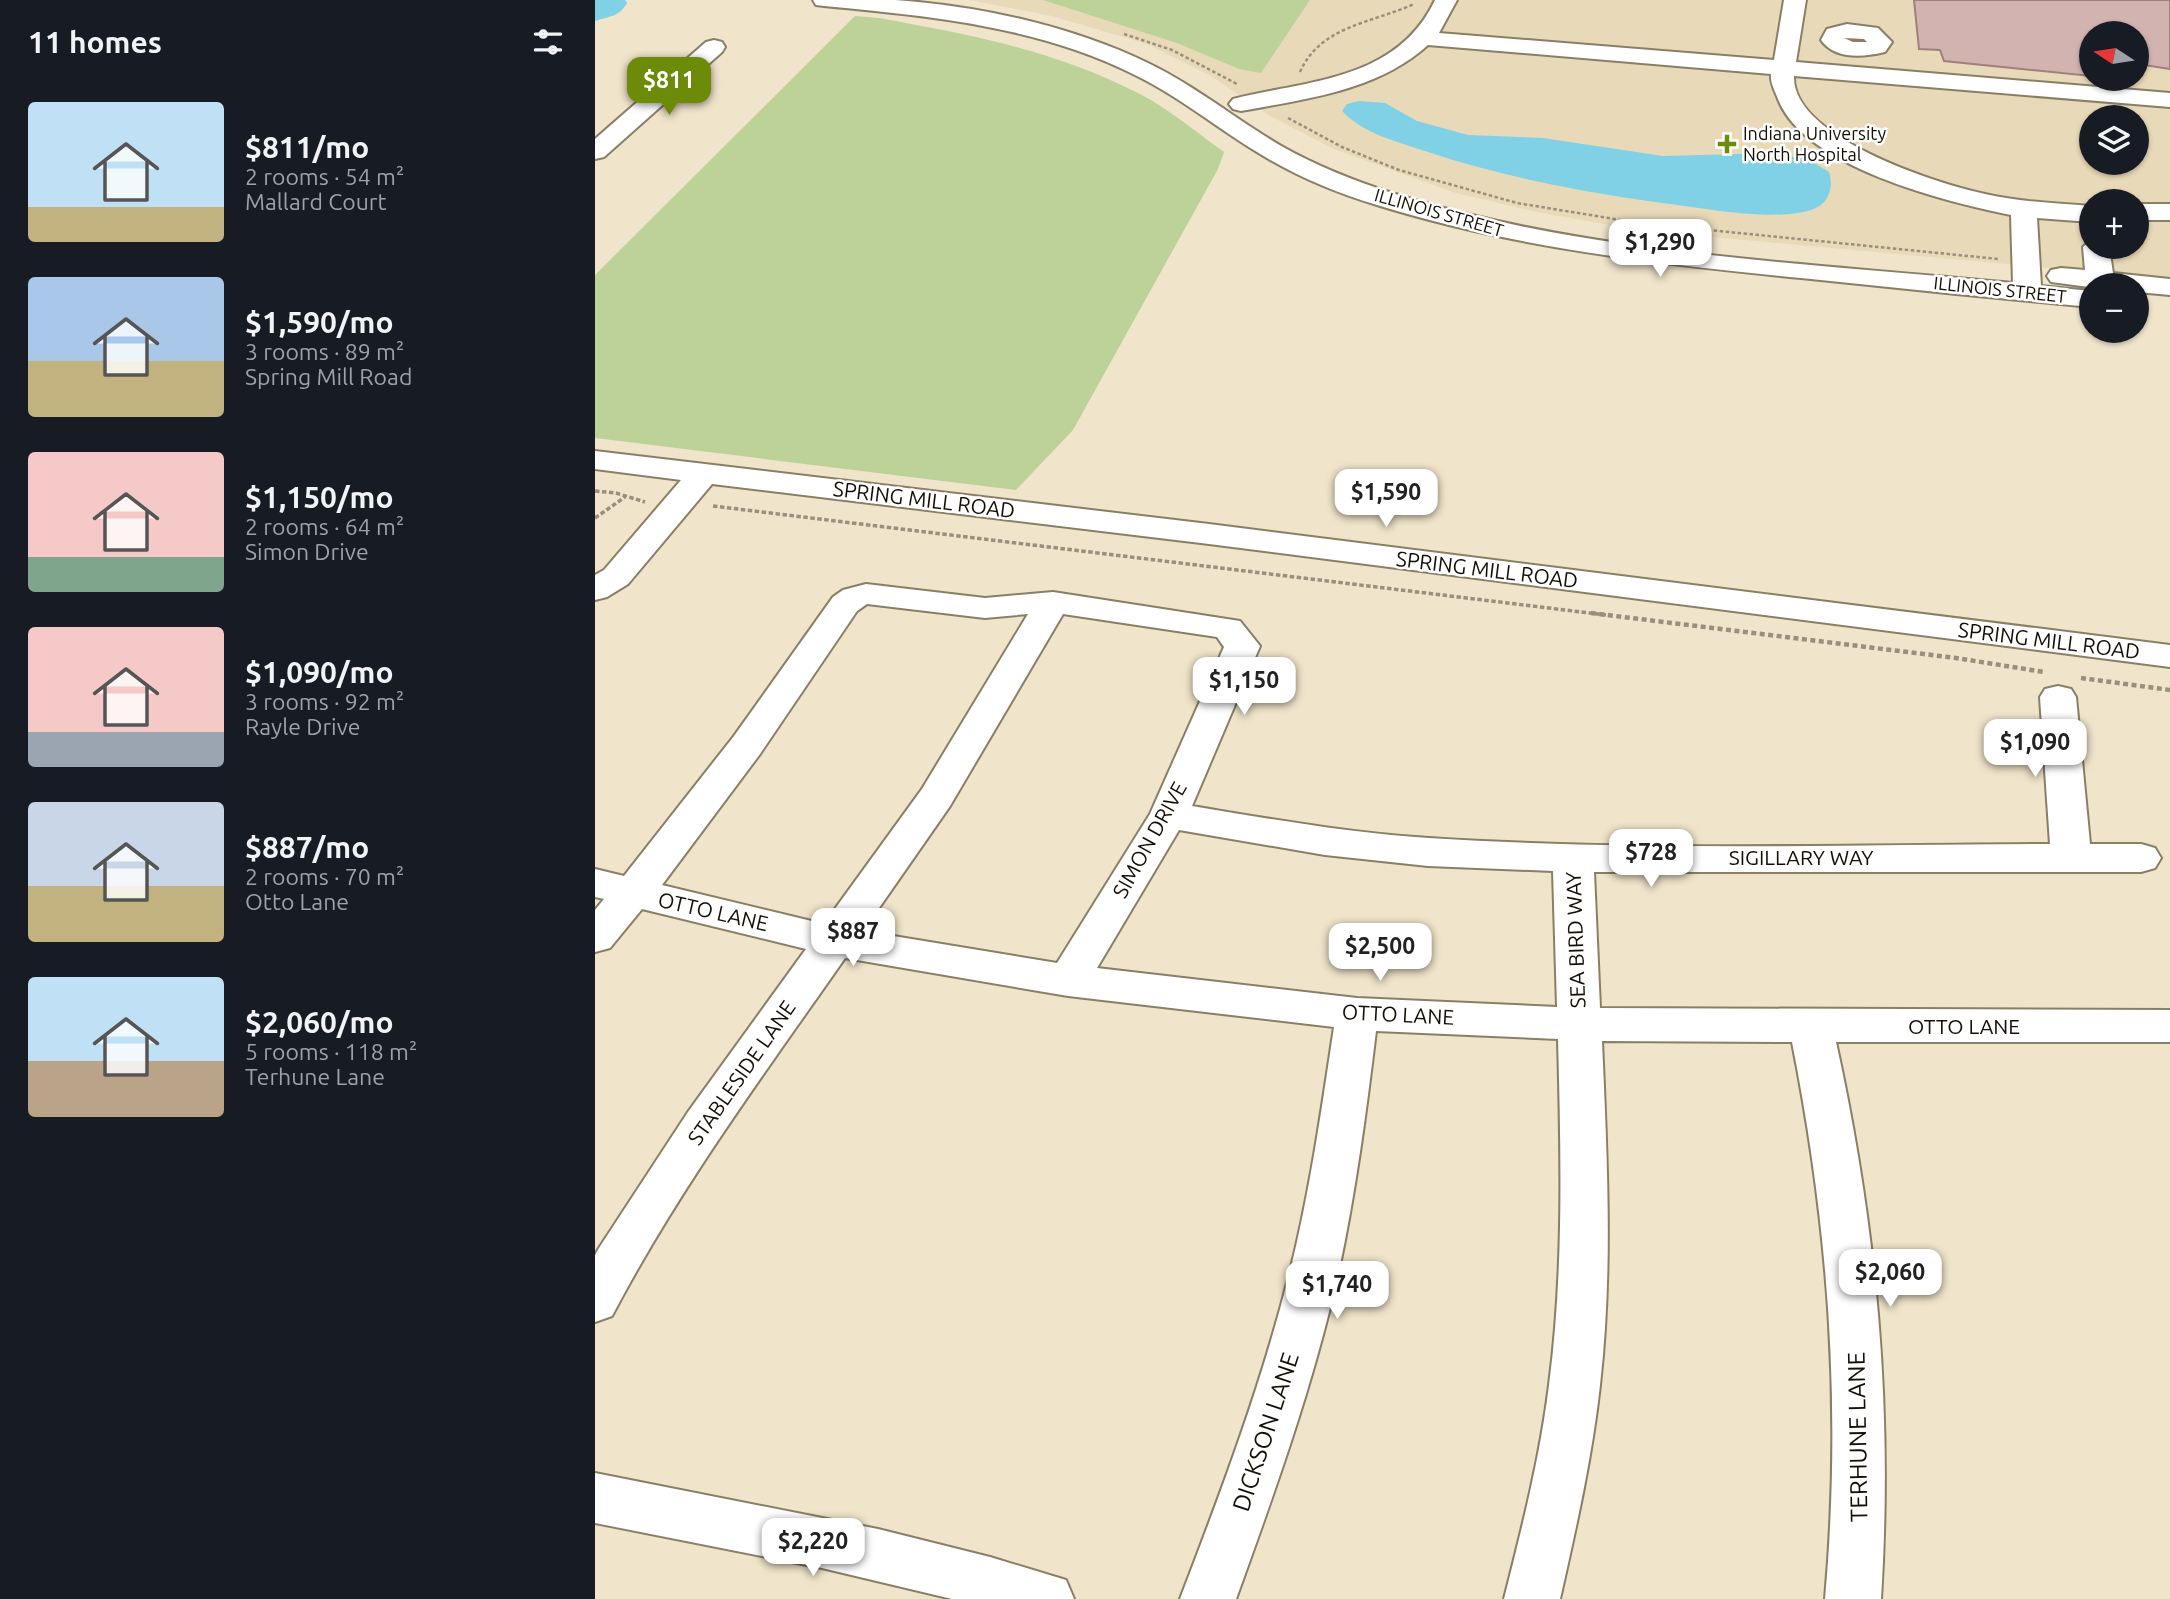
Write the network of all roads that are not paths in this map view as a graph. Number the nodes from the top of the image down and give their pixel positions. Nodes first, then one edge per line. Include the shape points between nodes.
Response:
1 (824, 0) edge
2 (942, 0) edge
3 (1447, 0) edge
4 (1795, 0) edge
5 (1790, 29) junction
6 (1835, 34) dead end
7 (1423, 38) junction
8 (714, 47) dead end
9 (1784, 69) junction
10 (2170, 100) edge
11 (1250, 102) junction
12 (595, 152) edge
13 (2024, 208) junction
14 (2149, 212) edge
15 (2170, 212) edge
16 (2079, 213) edge
17 (2026, 275) junction
18 (2079, 285) edge
19 (2149, 287) edge
20 (2170, 287) edge
21 (2149, 304) edge
22 (2170, 307) edge
23 (595, 460) edge
24 (689, 471) junction
25 (648, 502) junction
26 (595, 562) edge
27 (595, 590) edge
28 (1053, 601) junction
29 (2170, 656) edge
30 (2060, 682) road end
31 (1169, 815) junction
32 (2071, 857) junction
33 (1573, 858) junction
34 (2141, 858) dead end
35 (614, 888) edge
36 (595, 937) edge
37 (834, 941) junction
38 (1069, 980) junction
39 (1357, 1014) junction
40 (1579, 1023) junction
41 (2170, 1026) edge
42 (1811, 1027) junction
43 (595, 1301) edge
44 (595, 1498) edge
45 (943, 1585) edge
46 (1046, 1599) edge
47 (1208, 1599) edge
48 (1531, 1599) edge
49 (1853, 1599) edge

1 - 17 street, ILLINOIS STREET via 974,18 1094,49 1175,86 1260,144 1327,177 1418,209 1509,233 1729,264
2 - 11 street, ILLINOIS STREET via 1036,17 1119,41
3 - 7 street
4 - 5 street
5 - 6 street
5 - 9 street
7 - 9 street
7 - 11 street via 1376,69
8 - 12 street
9 - 10 street
9 - 13 street via 1784,92 1799,117 1847,152 1911,182
11 - 17 street, ILLINOIS STREET via 1289,134 1358,166 1440,194 1537,218 1654,236
13 - 16 street
13 - 17 street
14 - 15 street
17 - 18 street, ILLINOIS STREET
19 - 20 street, ILLINOIS STREET
21 - 22 street
23 - 24 street, SPRING MILL ROAD
24 - 25 street
24 - 29 street, SPRING MILL ROAD
25 - 26 street
25 - 27 street via 616,576
28 - 31 street, SIMON DRIVE via 1228,628 1242,646
28 - 35 street via 985,608 866,594 855,597 845,604 755,734
28 - 37 street, STABLESIDE LANE via 936,797
30 - 32 street
31 - 33 street, SIGILLARY WAY via 1325,842
31 - 38 street, SIMON DRIVE
32 - 33 street, SIGILLARY WAY
32 - 34 street, SIGILLARY WAY
33 - 40 street, SEA BIRD WAY
35 - 36 street
35 - 37 street, OTTO LANE
37 - 38 street, OTTO LANE
37 - 43 street, STABLESIDE LANE via 704,1125
38 - 39 street, OTTO LANE
39 - 40 street, OTTO LANE
39 - 47 street, DICKSON LANE via 1312,1280 1272,1425
40 - 42 street, OTTO LANE
40 - 48 street, SEA BIRD WAY via 1583,1243 1578,1356 1559,1487
41 - 42 street, OTTO LANE
42 - 49 street, TERHUNE LANE via 1843,1204 1860,1370 1860,1529
44 - 45 street via 824,1541
45 - 46 street

